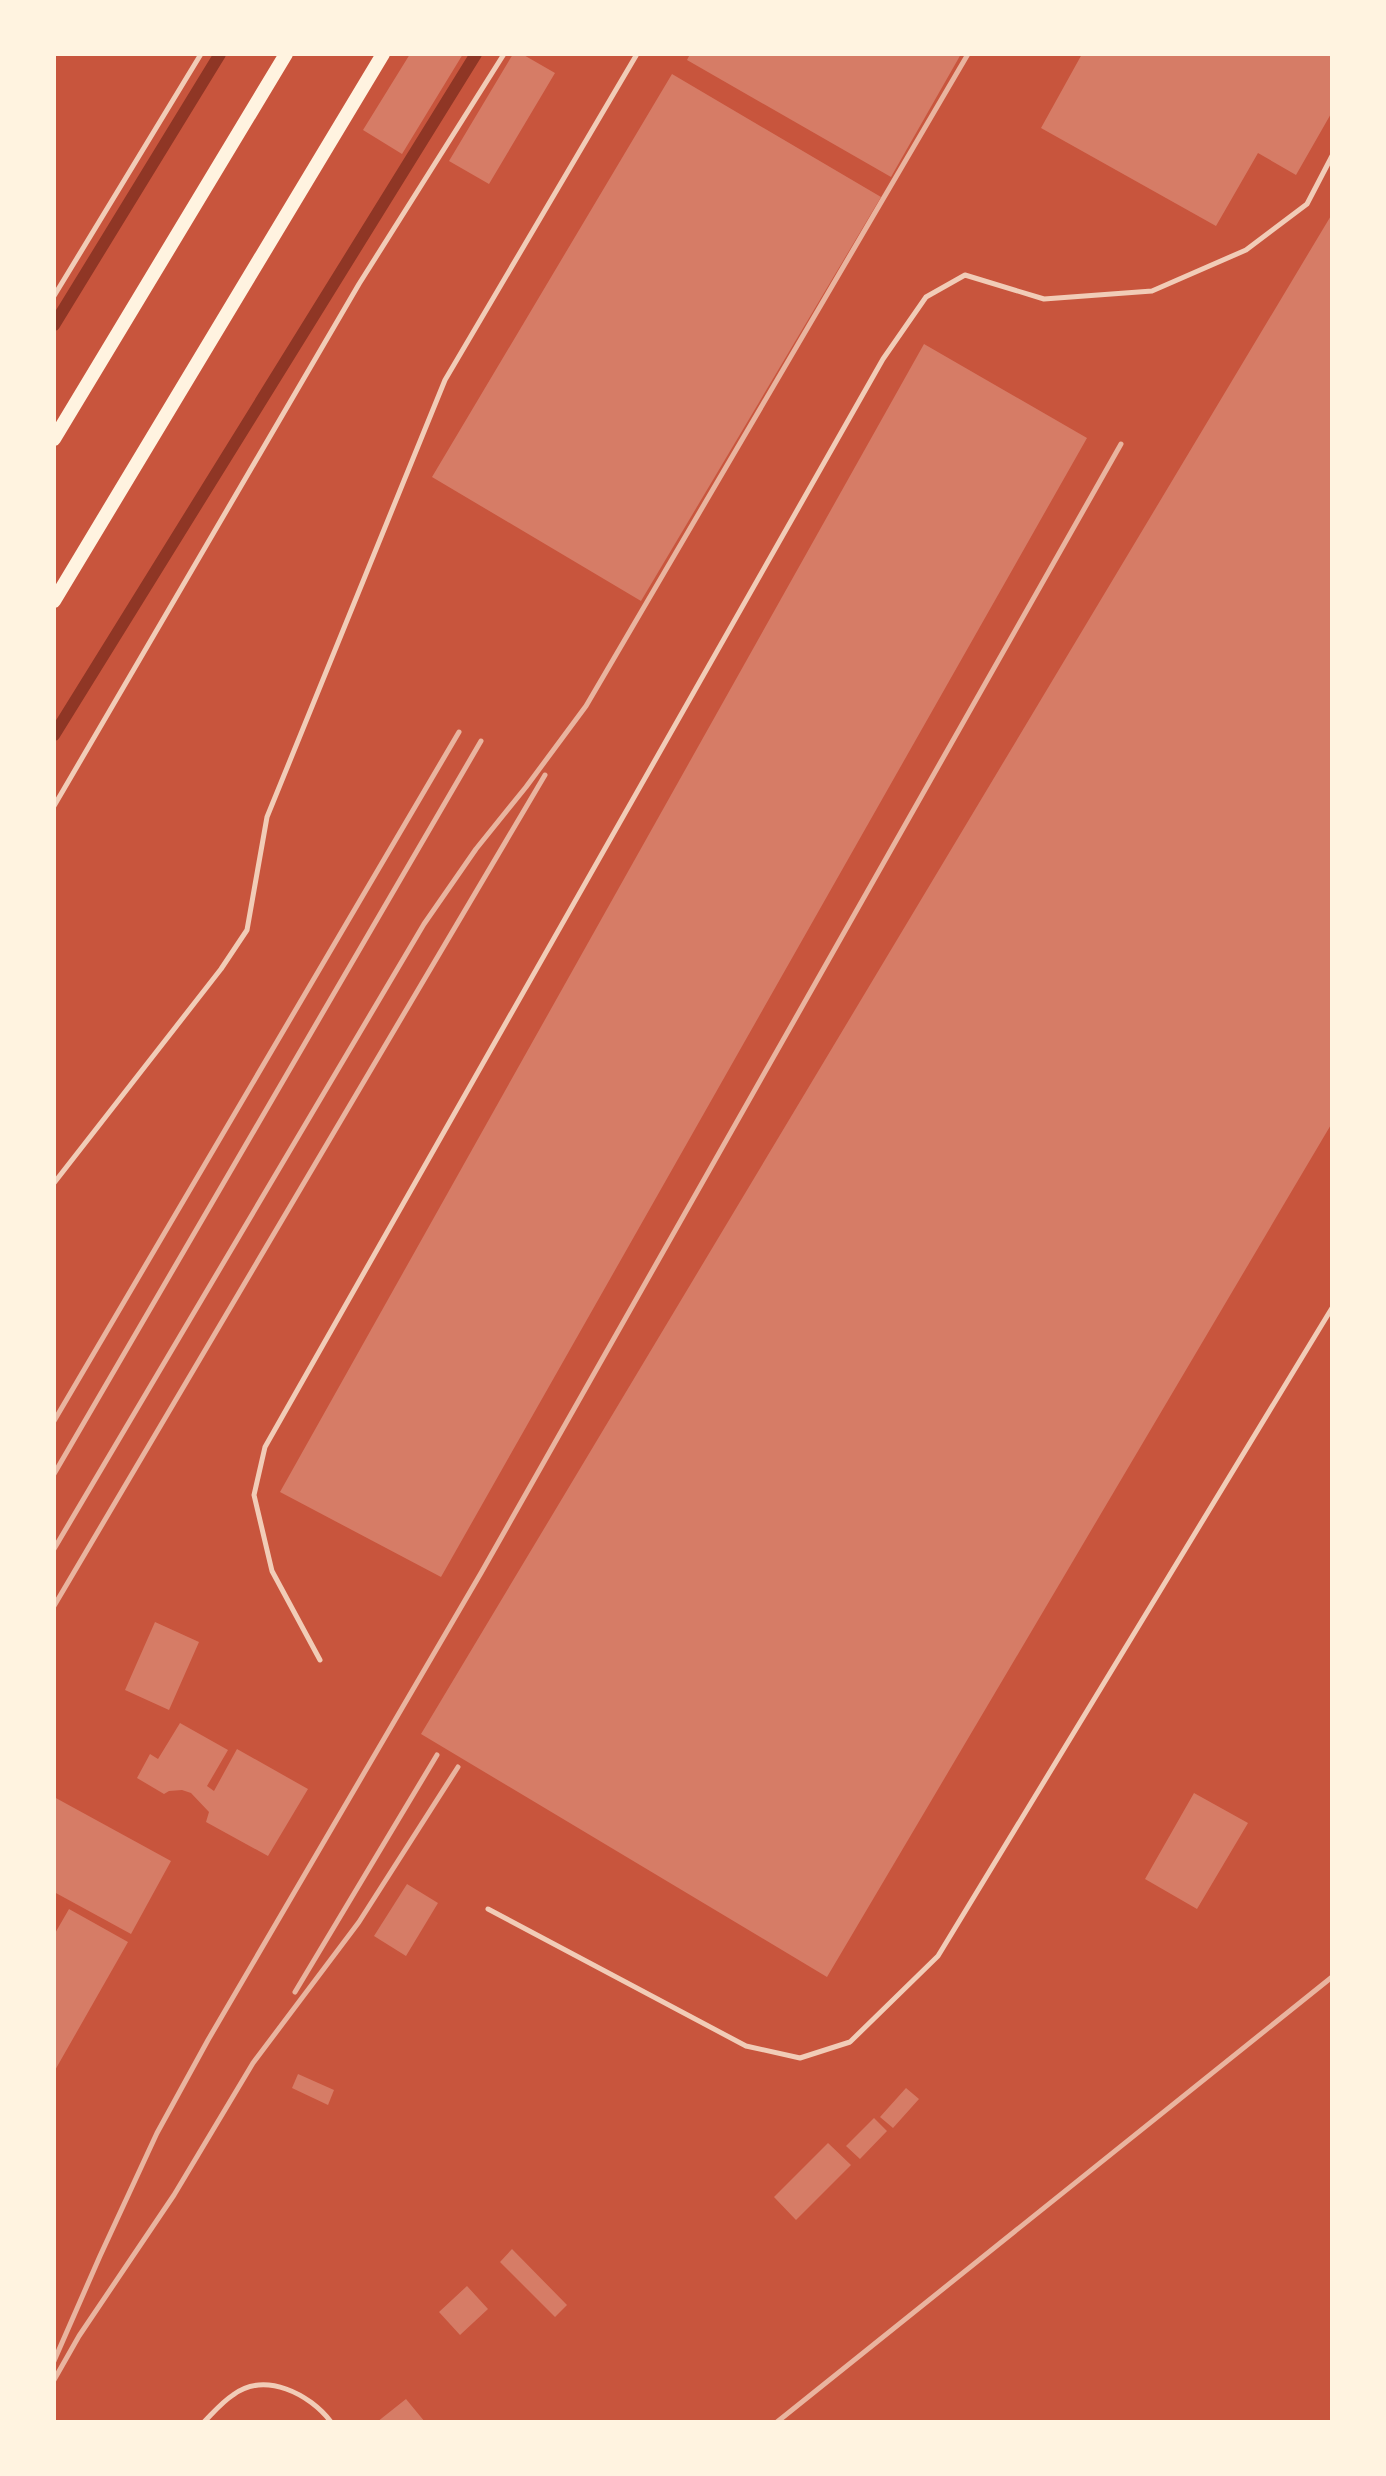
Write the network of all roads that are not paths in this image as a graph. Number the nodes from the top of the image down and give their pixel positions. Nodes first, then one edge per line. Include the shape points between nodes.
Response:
1 (201, 54) edge
2 (286, 54) edge
3 (383, 54) edge
4 (504, 54) edge
5 (636, 54) edge
6 (1332, 156) edge
7 (54, 296) edge
8 (54, 439) edge
9 (54, 601) edge
10 (54, 806) edge
11 (54, 1183) edge
12 (1332, 1308) edge
13 (320, 1660) dead end
14 (488, 1909) dead end
15 (204, 2422) edge
16 (331, 2422) edge

1 - 7 lane
2 - 8 main road
3 - 9 main road
4 - 10 lane via 359,284
5 - 11 lane via 445,380 267,817 247,930
6 - 13 lane via 1307,204 1234,255 1152,291 1044,299 965,275 926,297 883,359 265,1447 254,1495 272,1571
12 - 14 lane via 937,1956 850,2042 800,2059 746,2046
15 - 16 lane via 234,2393 269,2385 307,2398

